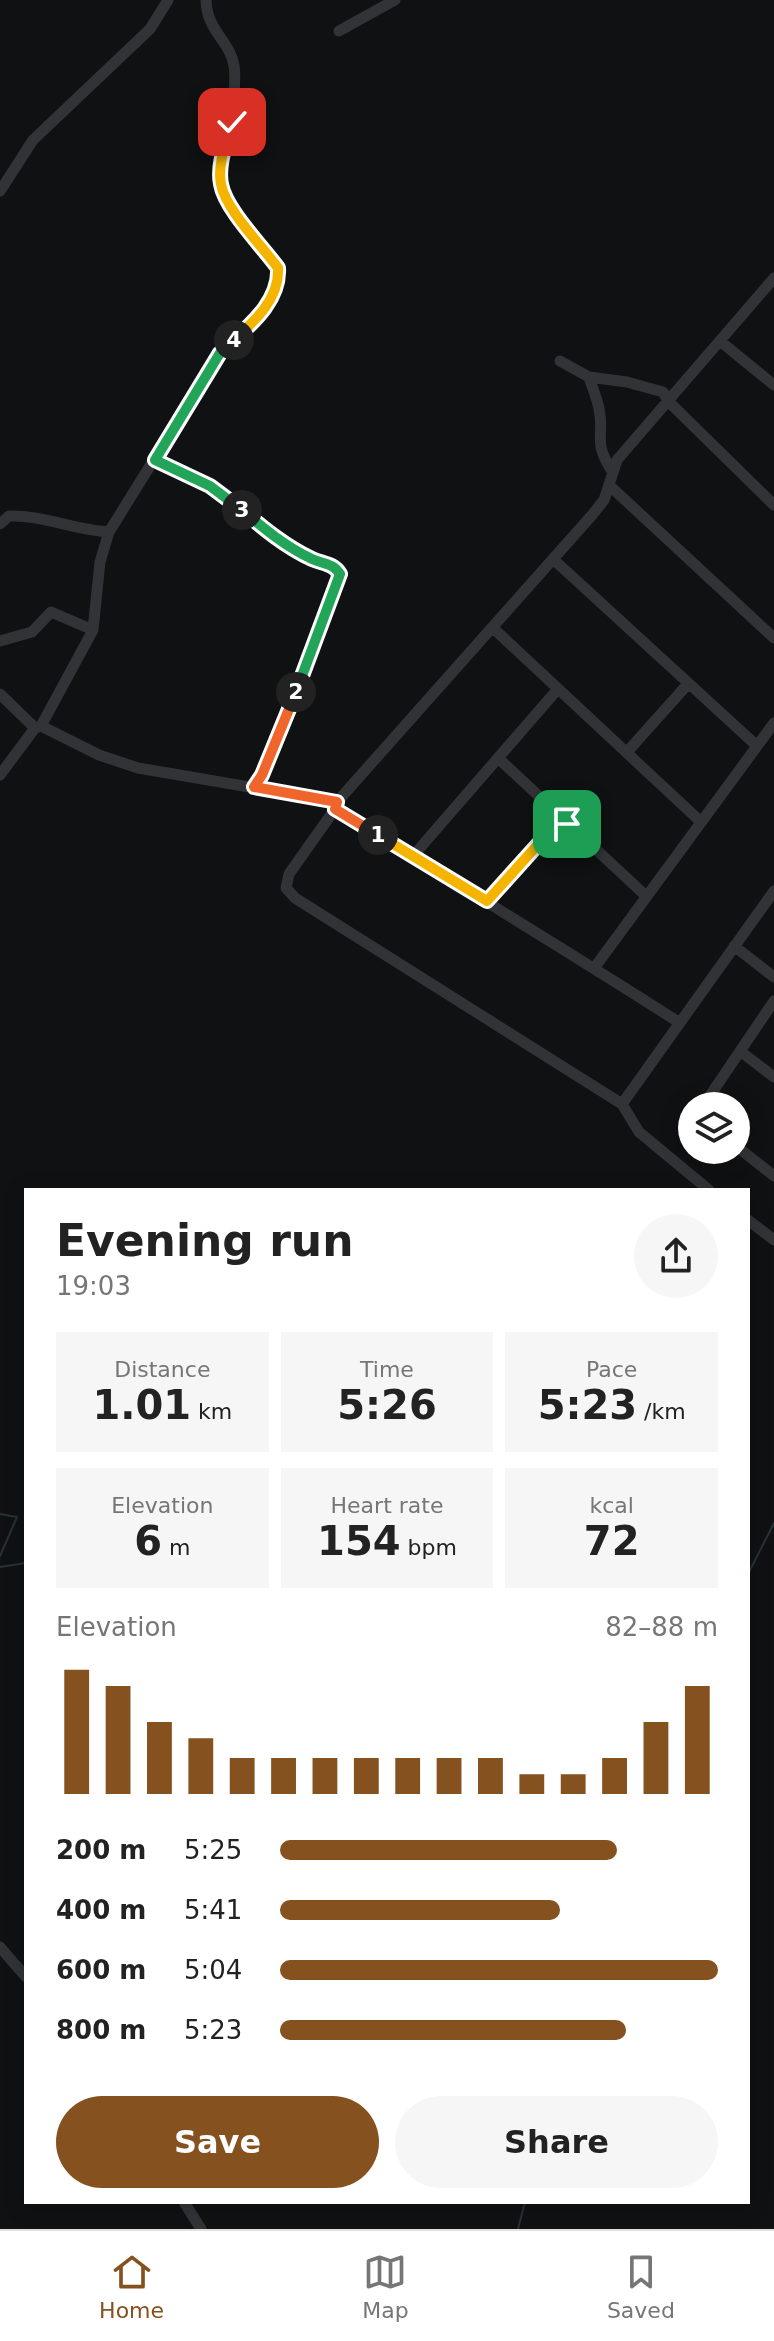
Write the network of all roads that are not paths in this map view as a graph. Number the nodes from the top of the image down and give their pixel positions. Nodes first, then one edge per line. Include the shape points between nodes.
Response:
1 (168, 0) edge
2 (206, 0) edge
3 (395, 0) edge
4 (339, 31) dead end
5 (0, 191) edge
6 (774, 278) edge
7 (720, 341) junction
8 (560, 361) dead end
9 (589, 377) junction
10 (774, 385) edge
11 (668, 401) junction
12 (155, 460) junction
13 (612, 471) junction
14 (610, 486) junction
15 (774, 505) edge
16 (0, 524) edge
17 (109, 532) junction
18 (553, 559) junction
19 (493, 628) junction
20 (93, 630) junction
21 (774, 638) edge
22 (0, 641) edge
23 (687, 685) junction
24 (557, 690) junction
25 (0, 694) edge
26 (774, 723) edge
27 (38, 727) junction
28 (756, 745) junction
29 (627, 752) junction
30 (498, 758) junction
31 (0, 775) edge
32 (254, 787) junction
33 (336, 806) junction
34 (560, 820) junction
35 (701, 822) junction
36 (413, 856) junction
37 (774, 891) edge
38 (646, 896) junction
39 (487, 901) junction
40 (734, 946) junction
41 (595, 967) junction
42 (774, 977) edge
43 (774, 1001) edge
44 (680, 1023) junction
45 (740, 1051) junction
46 (774, 1077) edge
47 (712, 1092) edge
48 (622, 1104) junction
49 (750, 1157) edge
50 (774, 1176) edge
51 (707, 1188) edge
52 (750, 1222) edge
53 (774, 1240) edge
54 (0, 1947) edge
55 (24, 1975) edge
56 (185, 2204) edge
57 (201, 2229) edge

1 - 5 street via 150,29 33,140
2 - 12 street via 207,16 235,67 221,185 278,268 279,282 252,323 220,353
3 - 4 street
6 - 7 street
7 - 10 street
7 - 11 street
8 - 9 street
9 - 11 street via 663,392
9 - 13 street via 600,412 597,439
11 - 13 street
11 - 15 street
12 - 17 street
12 - 32 street via 220,493 273,535 340,574
13 - 14 street
14 - 18 street
14 - 21 street
16 - 17 street via 9,516 34,516
17 - 20 street via 100,562
18 - 19 street
18 - 23 street
19 - 24 street
19 - 33 street
20 - 22 street via 51,612 32,632
20 - 27 street
23 - 28 street
23 - 29 street
24 - 29 street
24 - 30 street
25 - 27 street
26 - 28 street
27 - 31 street
27 - 32 street via 138,768
28 - 35 street
29 - 35 street
30 - 34 street
30 - 36 street
32 - 33 street
33 - 36 street
33 - 48 street via 289,874 286,888 295,898
34 - 38 street
34 - 39 street
35 - 38 street
36 - 39 street
37 - 40 street
38 - 41 street
39 - 41 street
40 - 42 street
40 - 44 street
41 - 44 street
43 - 45 street
44 - 48 street
45 - 46 street
45 - 47 street
48 - 51 street via 639,1132
49 - 50 street
52 - 53 street
54 - 55 street
56 - 57 street

